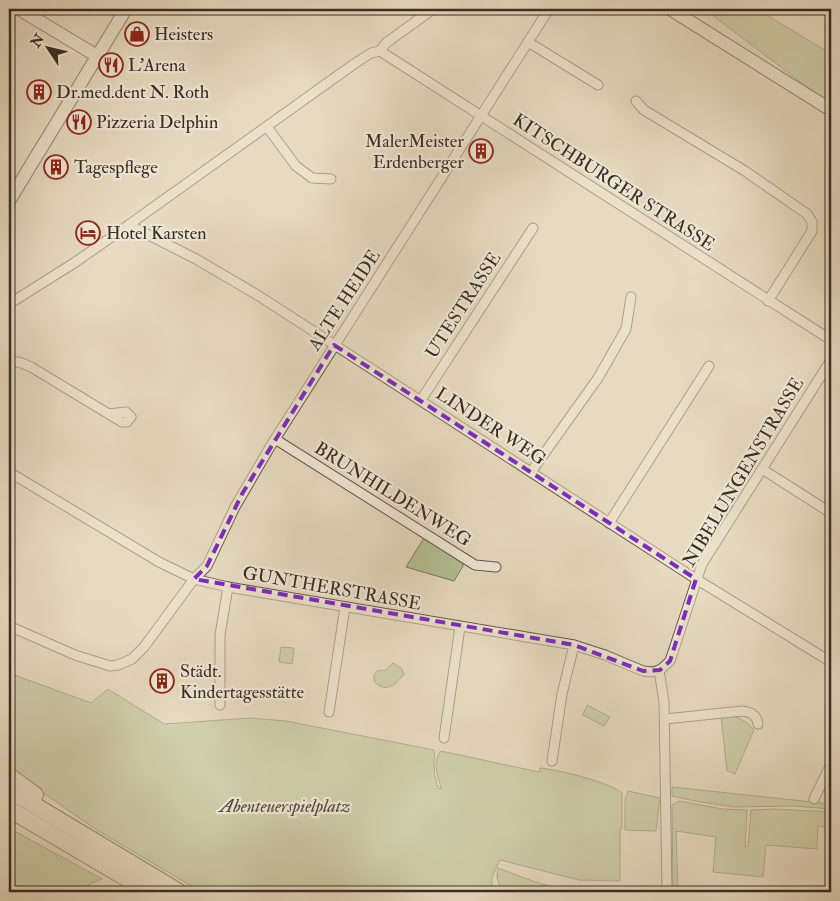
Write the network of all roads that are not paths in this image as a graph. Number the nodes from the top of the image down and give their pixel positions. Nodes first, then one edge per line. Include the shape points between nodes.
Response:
1 (19, 9) edge
2 (126, 9) edge
3 (433, 9) edge
4 (549, 9) edge
5 (670, 9) edge
6 (528, 42) junction
7 (380, 51) junction
8 (97, 56) junction
9 (598, 85) dead end
10 (636, 101) dead end
11 (831, 110) edge
12 (480, 117) junction
13 (266, 127) junction
14 (331, 180) dead end
15 (9, 201) edge
16 (129, 225) junction
17 (533, 228) dead end
18 (631, 297) dead end
19 (768, 301) junction
20 (9, 304) edge
21 (831, 340) edge
22 (334, 345) junction
23 (831, 360) edge
24 (9, 363) edge
25 (709, 366) dead end
26 (421, 400) junction
27 (109, 414) dead end
28 (276, 439) junction
29 (762, 469) junction
30 (9, 472) edge
31 (531, 472) junction
32 (831, 513) edge
33 (609, 523) junction
34 (496, 567) dead end
35 (194, 579) junction
36 (696, 579) junction
37 (228, 587) junction
38 (345, 607) junction
39 (9, 626) edge
40 (460, 627) junction
41 (574, 645) junction
42 (831, 662) edge
43 (659, 670) junction
44 (220, 705) dead end
45 (329, 712) dead end
46 (665, 719) junction
47 (758, 724) dead end
48 (444, 738) dead end
49 (552, 761) dead end
50 (831, 764) edge
51 (9, 776) edge
52 (9, 790) edge
53 (814, 800) dead end
54 (9, 809) edge
55 (9, 821) edge
56 (78, 849) junction
57 (109, 850) junction
58 (9, 887) edge
59 (18, 892) edge
60 (150, 892) edge
61 (178, 892) edge
62 (667, 892) edge

1 - 8 main road
2 - 8 main road
3 - 7 street via 386,43
4 - 6 street, ALTE HEIDE
5 - 11 main road
6 - 9 street
6 - 12 street, ALTE HEIDE
7 - 12 street, KITSCHBURGER STRASSE
7 - 13 street via 371,53
8 - 15 main road
10 - 19 street via 644,110 745,171 807,214 812,222 812,231
12 - 19 street, KITSCHBURGER STRASSE
12 - 22 street, ALTE HEIDE
13 - 14 street via 296,166 312,178
13 - 16 street
16 - 20 street
16 - 22 street, LINDER WEG via 221,273
17 - 26 street, UTESTRASSE
18 - 31 street via 626,329 598,378
19 - 21 street, KITSCHBURGER STRASSE
22 - 26 street, LINDER WEG
22 - 28 street, ALTE HEIDE
23 - 29 street, NIBELUNGENSTRASSE
24 - 27 street via 19,362 31,367
25 - 33 street
26 - 31 street, LINDER WEG
28 - 34 street, BRUNHILDENWEG via 475,565
28 - 35 street, ALTE HEIDE via 242,494 207,566
29 - 32 street
29 - 36 street, NIBELUNGENSTRASSE via 702,564
30 - 35 street, GUNTHERSTRASSE via 159,562
31 - 33 street, LINDER WEG
33 - 36 street, LINDER WEG
35 - 37 street, GUNTHERSTRASSE
35 - 39 street, ALTE HEIDE via 144,647 132,659 118,665 110,666 75,654
36 - 42 street, LINDER WEG
36 - 43 street, NIBELUNGENSTRASSE via 670,661
37 - 38 street, GUNTHERSTRASSE
37 - 44 street via 220,636
38 - 40 street, GUNTHERSTRASSE
38 - 45 street
40 - 41 street, GUNTHERSTRASSE
40 - 48 street
41 - 43 street, GUNTHERSTRASSE via 643,671
41 - 49 street via 562,694
43 - 46 street
46 - 47 street via 742,711 753,714
46 - 62 street
50 - 53 street
51 - 57 highway
52 - 57 highway
54 - 56 highway
55 - 56 highway
56 - 60 highway
57 - 61 highway
58 - 59 street

